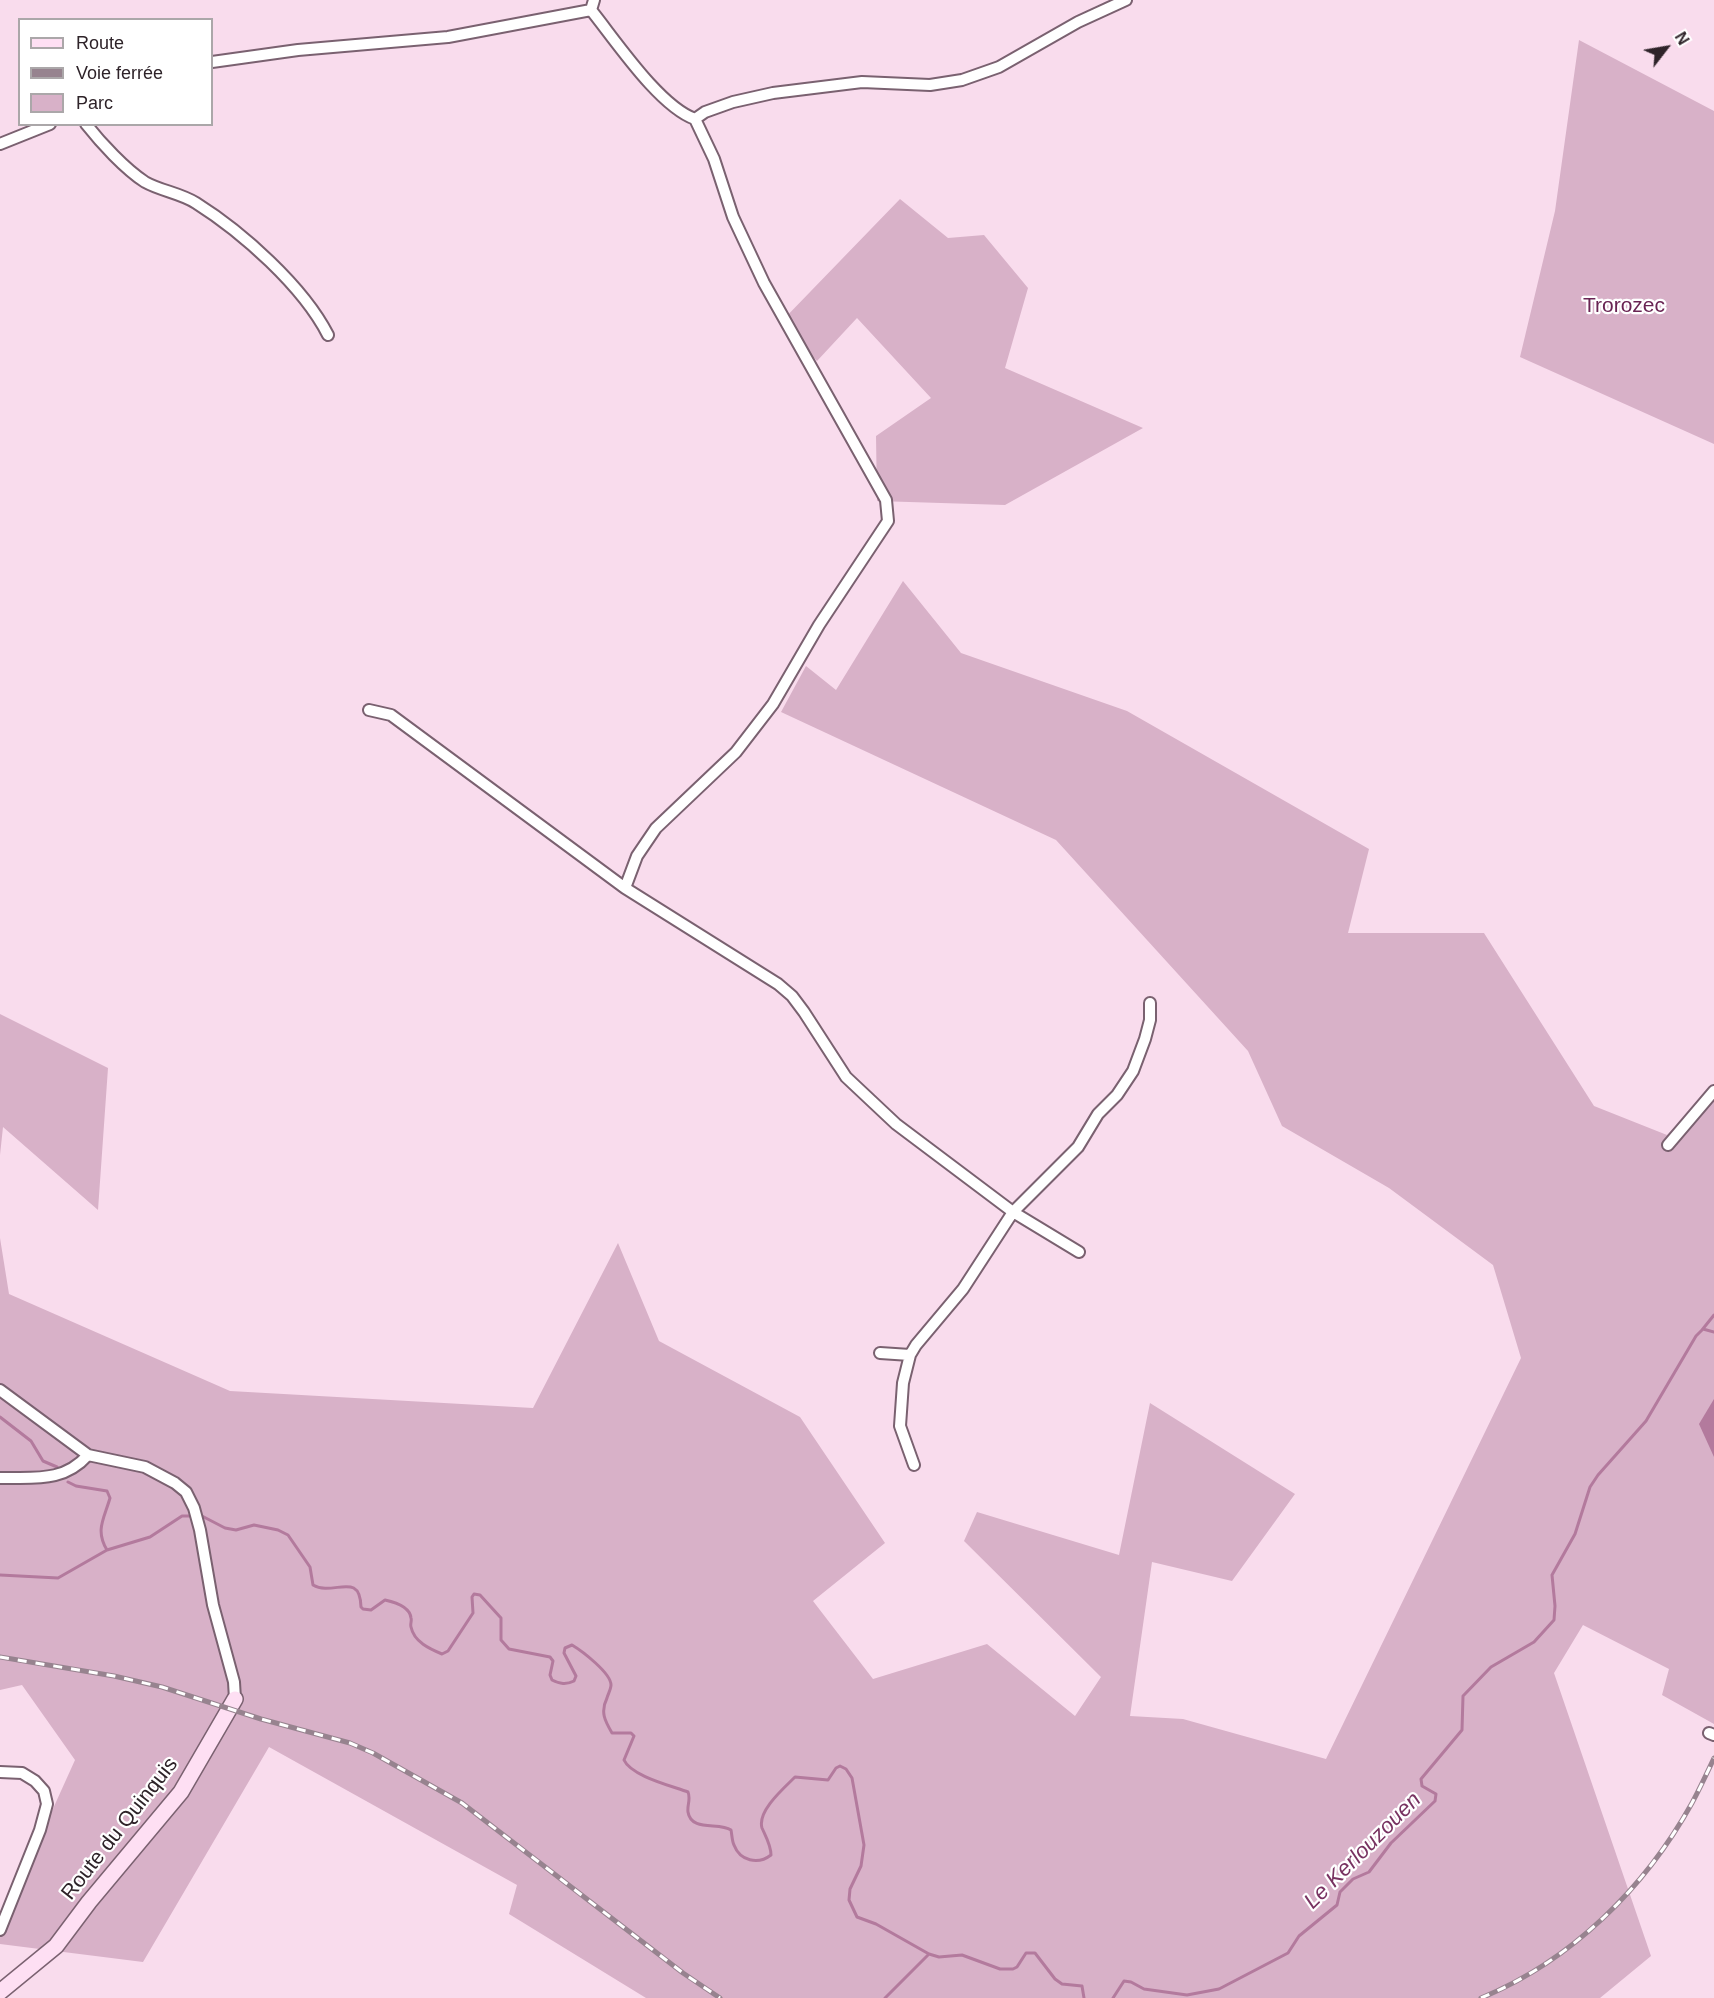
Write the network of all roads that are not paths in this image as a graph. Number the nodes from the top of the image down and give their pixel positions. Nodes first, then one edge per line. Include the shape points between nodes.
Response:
1 (1126, 0) edge
2 (592, 5) edge
3 (213, 62) edge
4 (695, 119) junction
5 (45, 126) edge
6 (88, 126) edge
7 (0, 144) edge
8 (328, 335) dead end
9 (369, 710) dead end
10 (625, 888) junction
11 (1150, 1002) dead end
12 (1714, 1091) edge
13 (1668, 1145) dead end
14 (1013, 1212) junction
15 (1079, 1252) dead end
16 (880, 1353) dead end
17 (910, 1355) junction
18 (0, 1390) edge
19 (88, 1455) junction
20 (914, 1465) dead end
21 (0, 1478) edge
22 (235, 1699) joint
23 (0, 1772) edge
24 (0, 1930) edge
25 (0, 1992) edge

1 - 4 street via 999,67 962,80 930,85 862,82 773,93 733,102
2 - 3 street via 448,37
2 - 4 street via 652,86 682,114
4 - 10 street via 764,283 886,500 888,521 819,625 773,704 736,752 656,828 638,856
5 - 7 street
6 - 8 street via 146,182 194,202 229,226 299,294 318,315
9 - 10 street via 391,715
10 - 14 street via 778,984 804,1012 834,1062 852,1083 896,1124
11 - 14 street via 1148,1030 1133,1071 1098,1114 1078,1147
12 - 13 street
14 - 15 street
14 - 17 street via 963,1289
16 - 17 street
17 - 20 street via 903,1383 900,1426
18 - 19 street
19 - 21 street via 59,1476
19 - 22 street, Route du Quinquis via 145,1467 186,1492 200,1530
22 - 25 street, Route du Quinquis via 181,1792 56,1946
23 - 24 street via 22,1773 36,1781 47,1804

